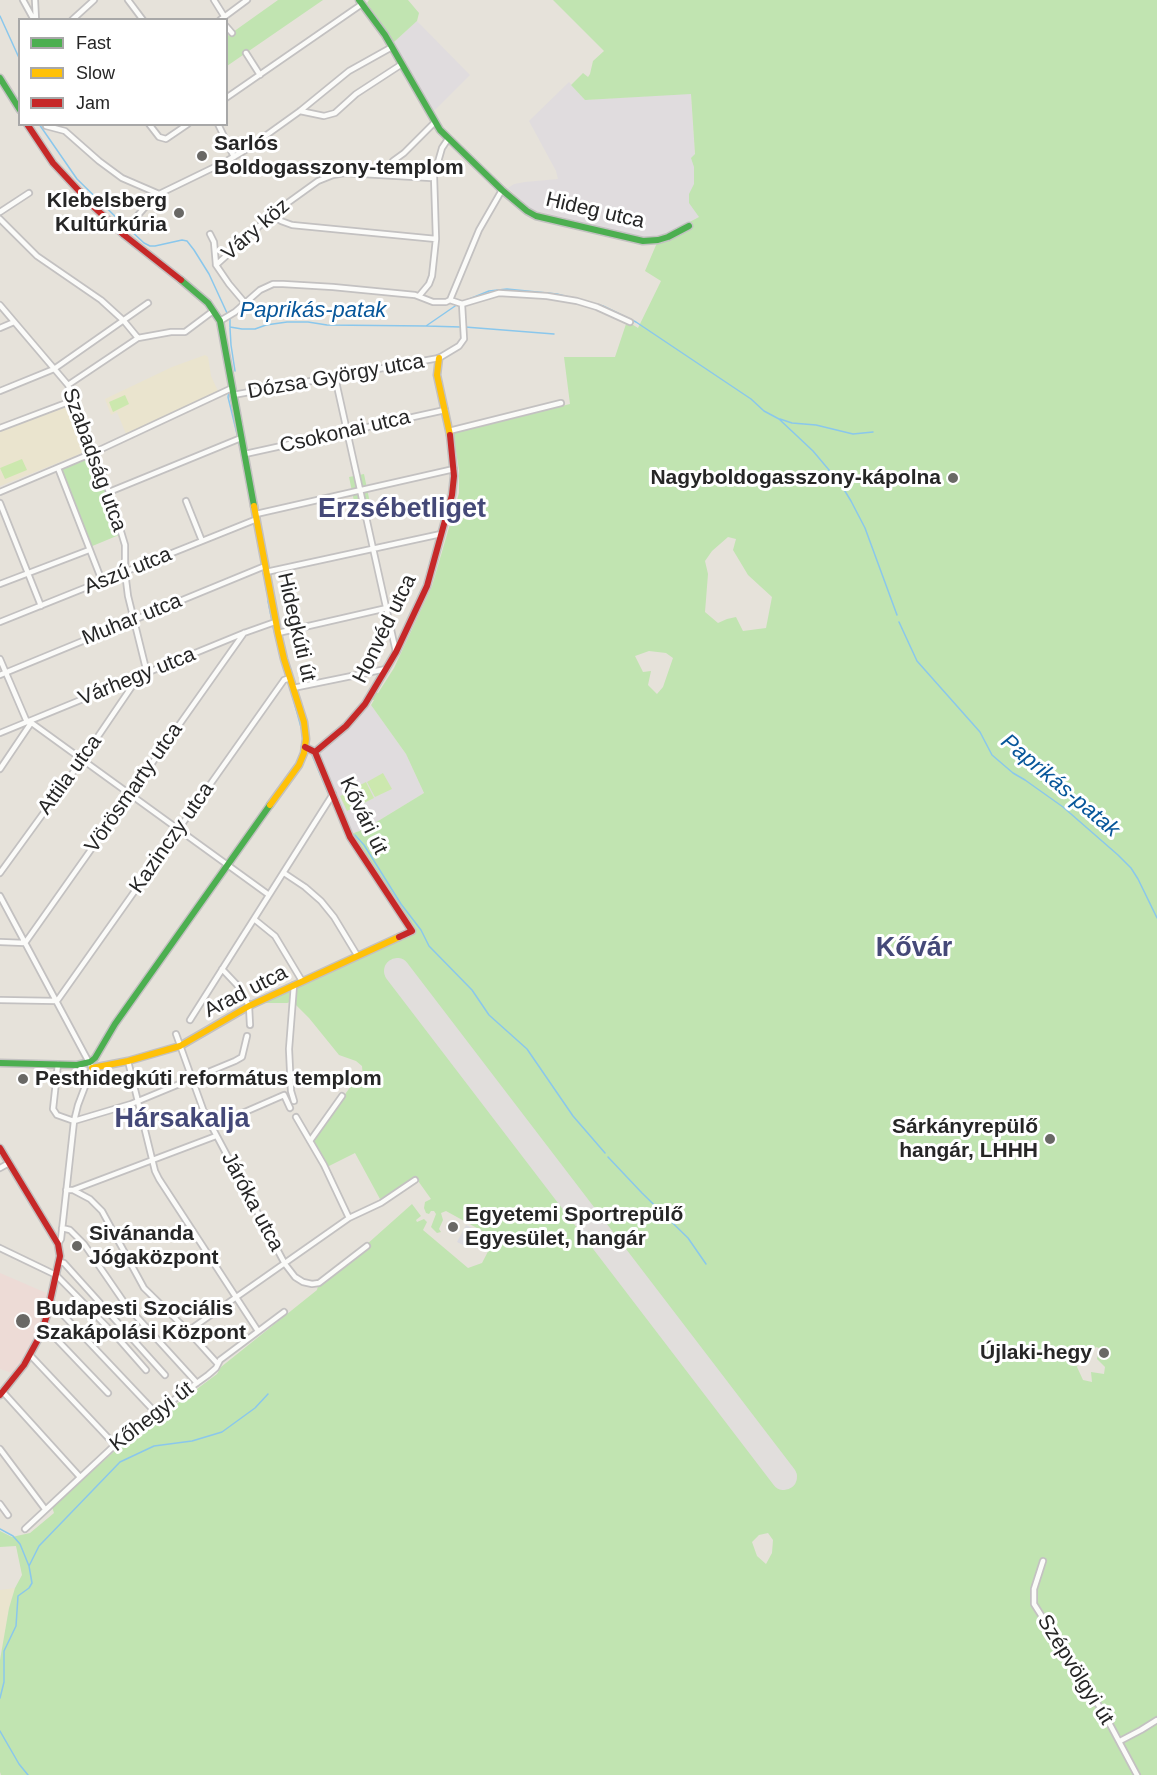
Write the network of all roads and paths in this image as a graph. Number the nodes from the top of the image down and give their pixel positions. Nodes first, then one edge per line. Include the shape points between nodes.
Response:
1 (22, 0) edge
2 (35, 0) edge
3 (94, 0) edge
4 (128, 0) edge
5 (214, 0) edge
6 (247, 0) edge
7 (361, 2) edge
8 (34, 18) edge
9 (35, 18) edge
10 (74, 18) edge
11 (142, 18) edge
12 (222, 18) edge
13 (228, 28) edge
14 (232, 33) dead end
15 (392, 47) junction
16 (246, 53) dead end
17 (402, 64) junction
18 (260, 75) junction
19 (0, 78) edge
20 (228, 97) edge
21 (18, 107) edge
22 (300, 111) junction
23 (435, 122) junction
24 (28, 126) edge
25 (55, 126) edge
26 (151, 126) edge
27 (185, 126) edge
28 (219, 126) edge
29 (44, 128) edge
30 (34, 136) junction
31 (448, 139) junction
32 (234, 157) junction
33 (393, 161) dead end
34 (434, 176) junction
35 (502, 190) junction
36 (29, 193) dead end
37 (159, 194) junction
38 (0, 212) edge
39 (272, 215) junction
40 (0, 219) edge
41 (689, 226) dead end
42 (123, 231) junction
43 (210, 234) dead end
44 (436, 239) junction
45 (216, 265) junction
46 (419, 296) junction
47 (450, 300) junction
48 (148, 303) dead end
49 (244, 303) junction
50 (460, 303) junction
51 (0, 305) edge
52 (213, 311) junction
53 (226, 317) junction
54 (124, 321) junction
55 (14, 322) junction
56 (630, 322) dead end
57 (0, 328) edge
58 (138, 338) junction
59 (440, 358) junction
60 (54, 369) junction
61 (335, 377) junction
62 (68, 385) junction
63 (0, 391) edge
64 (233, 391) junction
65 (74, 400) junction
66 (561, 404) dead end
67 (445, 410) junction
68 (0, 428) edge
69 (347, 431) junction
70 (449, 431) junction
71 (240, 439) junction
72 (95, 452) junction
73 (245, 454) junction
74 (58, 468) junction
75 (454, 469) junction
76 (360, 490) junction
77 (0, 492) edge
78 (109, 492) junction
79 (186, 501) dead end
80 (0, 503) edge
81 (255, 519) junction
82 (441, 534) junction
83 (202, 541) junction
84 (374, 549) junction
85 (89, 550) junction
86 (264, 568) junction
87 (125, 572) junction
88 (27, 573) junction
89 (102, 581) junction
90 (0, 584) edge
91 (40, 606) junction
92 (387, 608) junction
93 (133, 620) junction
94 (0, 622) edge
95 (274, 623) junction
96 (244, 633) junction
97 (278, 633) junction
98 (396, 652) junction
99 (0, 659) edge
100 (386, 669) junction
101 (6, 672) junction
102 (147, 673) junction
103 (0, 675) edge
104 (139, 676) junction
105 (288, 678) junction
106 (293, 688) junction
107 (29, 722) junction
108 (0, 733) edge
109 (305, 747) junction
110 (315, 752) junction
111 (82, 760) junction
112 (0, 769) edge
113 (130, 794) junction
114 (333, 794) junction
115 (178, 829) junction
116 (228, 865) junction
117 (0, 873) edge
118 (284, 873) junction
119 (269, 895) junction
120 (0, 896) edge
121 (254, 919) junction
122 (412, 931) joint
123 (0, 942) edge
124 (25, 943) junction
125 (357, 955) junction
126 (222, 969) junction
127 (302, 981) junction
128 (294, 986) junction
129 (0, 1000) edge
130 (57, 1001) junction
131 (249, 1006) junction
132 (190, 1020) dead end
133 (249, 1025) dead end
134 (176, 1034) dead end
135 (247, 1036) dead end
136 (180, 1046) junction
137 (128, 1061) junction
138 (0, 1063) edge
139 (58, 1064) junction
140 (91, 1065) junction
141 (191, 1078) junction
142 (342, 1096) dead end
143 (138, 1101) junction
144 (294, 1101) dead end
145 (291, 1108) dead end
146 (204, 1112) junction
147 (296, 1117) dead end
148 (74, 1120) junction
149 (216, 1136) junction
150 (310, 1141) junction
151 (0, 1148) edge
152 (153, 1160) junction
153 (7, 1164) junction
154 (0, 1168) edge
155 (415, 1180) dead end
156 (66, 1190) junction
157 (73, 1190) junction
158 (349, 1218) junction
159 (62, 1228) junction
160 (58, 1244) junction
161 (367, 1246) dead end
162 (0, 1248) edge
163 (60, 1262) junction
164 (285, 1264) junction
165 (56, 1275) junction
166 (236, 1298) junction
167 (50, 1301) junction
168 (284, 1312) dead end
169 (44, 1326) junction
170 (188, 1331) junction
171 (258, 1331) junction
172 (30, 1356) junction
173 (218, 1363) junction
174 (146, 1370) dead end
175 (165, 1375) dead end
176 (197, 1383) junction
177 (108, 1392) dead end
178 (2, 1394) edge
179 (156, 1413) junction
180 (115, 1445) junction
181 (0, 1449) edge
182 (80, 1477) junction
183 (0, 1504) edge
184 (45, 1509) junction
185 (8, 1515) dead end
186 (24, 1529) dead end
187 (1043, 1561) dead end
188 (1157, 1720) edge
189 (1120, 1741) junction
190 (1137, 1775) edge

1 - 8 street
2 - 9 street
3 - 10 street
4 - 11 street
5 - 12 street
6 - 12 street
7 - 15 main road, Hideg utca
7 - 18 street
13 - 14 street
15 - 17 main road, Hideg utca
15 - 22 street via 356,67
16 - 18 street
17 - 22 street via 335,113 324,116
17 - 23 main road, Hideg utca
18 - 20 street
19 - 21 main road
22 - 32 street
23 - 31 main road, Hideg utca
23 - 33 street
24 - 30 main road, Hidegkúti út
25 - 29 street
25 - 37 street via 122,178
26 - 27 street via 166,139
28 - 32 street
29 - 30 street
30 - 42 main road, Hidegkúti út via 60,172
31 - 34 street
31 - 35 main road, Hideg utca
32 - 37 street
34 - 39 street, Váry köz via 333,175 304,189
34 - 44 street
35 - 41 main road, Hideg utca via 536,216 643,241 658,240
35 - 47 street via 479,230
36 - 38 street
37 - 42 street
39 - 44 street via 292,225
39 - 45 street, Váry köz
40 - 54 street via 38,256
42 - 52 main road, Hidegkúti út
43 - 45 street
44 - 46 street via 431,280
45 - 49 street
46 - 47 street via 433,302
46 - 49 street via 283,284 267,286
47 - 50 street
48 - 54 street
49 - 53 street
50 - 56 street via 499,293 548,296 597,307
50 - 59 street via 464,339
51 - 55 street, Szabadság utca
52 - 53 main road, Hidegkúti út
52 - 58 street via 185,332
53 - 64 main road, Hidegkúti út
54 - 58 street
54 - 60 street
55 - 57 street
55 - 60 street, Szabadság utca
58 - 62 street
59 - 61 street, Dózsa György utca
59 - 67 main road, Honvéd utca via 437,375
60 - 62 street, Szabadság utca
60 - 63 street
61 - 64 street, Dózsa György utca
61 - 69 street
62 - 65 street, Szabadság utca
64 - 71 main road, Hidegkúti út
64 - 72 street, Dózsa György utca
65 - 68 street
65 - 72 street, Szabadság utca
66 - 70 street
67 - 69 street, Csokonai utca
67 - 70 main road, Honvéd utca
69 - 73 street, Csokonai utca
69 - 76 street
70 - 75 main road, Honvéd utca
71 - 73 main road, Hidegkúti út
71 - 78 street
72 - 74 street, Dózsa György utca
72 - 78 street, Szabadság utca
73 - 81 main road, Hidegkúti út
74 - 77 street, Dózsa György utca
74 - 85 street
75 - 76 street, Aszú utca
75 - 82 main road, Honvéd utca via 452,495
76 - 81 street, Aszú utca
76 - 84 street
78 - 87 street, Szabadság utca via 125,545
79 - 83 street
80 - 88 street
81 - 83 street, Aszú utca
81 - 86 main road, Hidegkúti út
82 - 84 street, Muhar utca
82 - 98 main road, Honvéd utca via 427,586
83 - 87 street, Aszú utca
84 - 86 street, Muhar utca
84 - 92 street
85 - 88 street
85 - 89 street
86 - 93 street, Muhar utca
86 - 95 main road, Hidegkúti út
87 - 89 street, Aszú utca
87 - 93 street, Szabadság utca
88 - 90 street
88 - 91 street
89 - 91 street, Aszú utca
91 - 94 street, Aszú utca
92 - 97 street
92 - 98 street
93 - 101 street, Muhar utca
93 - 102 street, Szabadság utca
95 - 96 street, Várhegy utca
95 - 97 main road, Hidegkúti út
96 - 102 street, Várhegy utca
96 - 113 street, Vörösmarty utca
97 - 105 main road, Hidegkúti út
98 - 100 main road, Honvéd utca
99 - 101 street
100 - 106 street
100 - 110 main road, Honvéd utca via 360,711
101 - 103 street, Muhar utca
101 - 107 street
102 - 104 street, Várhegy utca
104 - 107 street, Várhegy utca
104 - 111 street, Attila utca
105 - 106 main road, Hidegkúti út
105 - 115 street, Kazinczy utca
106 - 109 main road, Hidegkúti út via 304,722
107 - 108 street, Várhegy utca
107 - 111 street
107 - 112 street
109 - 110 main road
109 - 116 main road, Hidegkúti út via 299,765
110 - 114 main road, Kővári út
111 - 113 street
111 - 117 street, Attila utca
113 - 115 street
113 - 124 street, Vörösmarty utca
114 - 118 street
114 - 122 main road, Kővári út via 350,837
115 - 116 street
115 - 130 street, Kazinczy utca
116 - 119 street
116 - 140 main road, Hidegkúti út via 111,1029
118 - 119 street
118 - 125 street via 321,901
119 - 121 street
120 - 124 street
121 - 126 street
121 - 127 street via 275,936
122 - 125 main road, Arad utca
123 - 124 street
124 - 130 street
125 - 127 main road, Arad utca
126 - 131 street via 240,987
126 - 132 street
127 - 128 main road, Arad utca
128 - 131 main road, Arad utca
128 - 144 street via 289,1049
129 - 130 street
130 - 140 street
131 - 133 street
131 - 136 main road, Arad utca
134 - 136 street, Járóka utca
135 - 141 street via 242,1057
136 - 137 main road, Arad utca
136 - 141 street, Járóka utca
137 - 140 main road, Arad utca
137 - 143 street
138 - 139 main road
139 - 140 main road
139 - 148 street via 53,1109 57,1115
140 - 148 street
141 - 143 street
141 - 146 street, Járóka utca
142 - 150 street
143 - 148 street
143 - 152 street
145 - 146 street via 284,1095 225,1117
146 - 149 street, Járóka utca
147 - 150 street
148 - 156 street
149 - 152 street
149 - 164 street, Járóka utca
150 - 158 street
151 - 153 main road
152 - 157 street
152 - 166 street via 159,1179
153 - 154 street
153 - 160 main road
155 - 158 street
156 - 157 street
156 - 159 street
157 - 170 street via 102,1211 144,1288
158 - 164 street
159 - 160 street
159 - 176 street via 70,1230 84,1244 126,1305
160 - 163 main road
161 - 164 street, Járóka utca via 319,1283 303,1282
162 - 165 street
163 - 165 main road
163 - 175 street
164 - 166 street
165 - 167 main road
165 - 174 street
166 - 170 street
166 - 171 street
167 - 169 main road
167 - 179 street
168 - 171 street, Kőhegyi út
169 - 172 main road
169 - 177 street
170 - 173 street
171 - 173 street, Kőhegyi út
172 - 178 main road
172 - 180 street
173 - 176 street, Kőhegyi út
176 - 179 street, Kőhegyi út
178 - 182 street
179 - 180 street, Kőhegyi út
180 - 182 street, Kőhegyi út
181 - 184 street
182 - 184 street, Kőhegyi út
183 - 185 street
184 - 186 street, Kőhegyi út
187 - 189 street, Szépvölgyi út via 1034,1589 1034,1605
188 - 189 street
189 - 190 street, Szépvölgyi út

